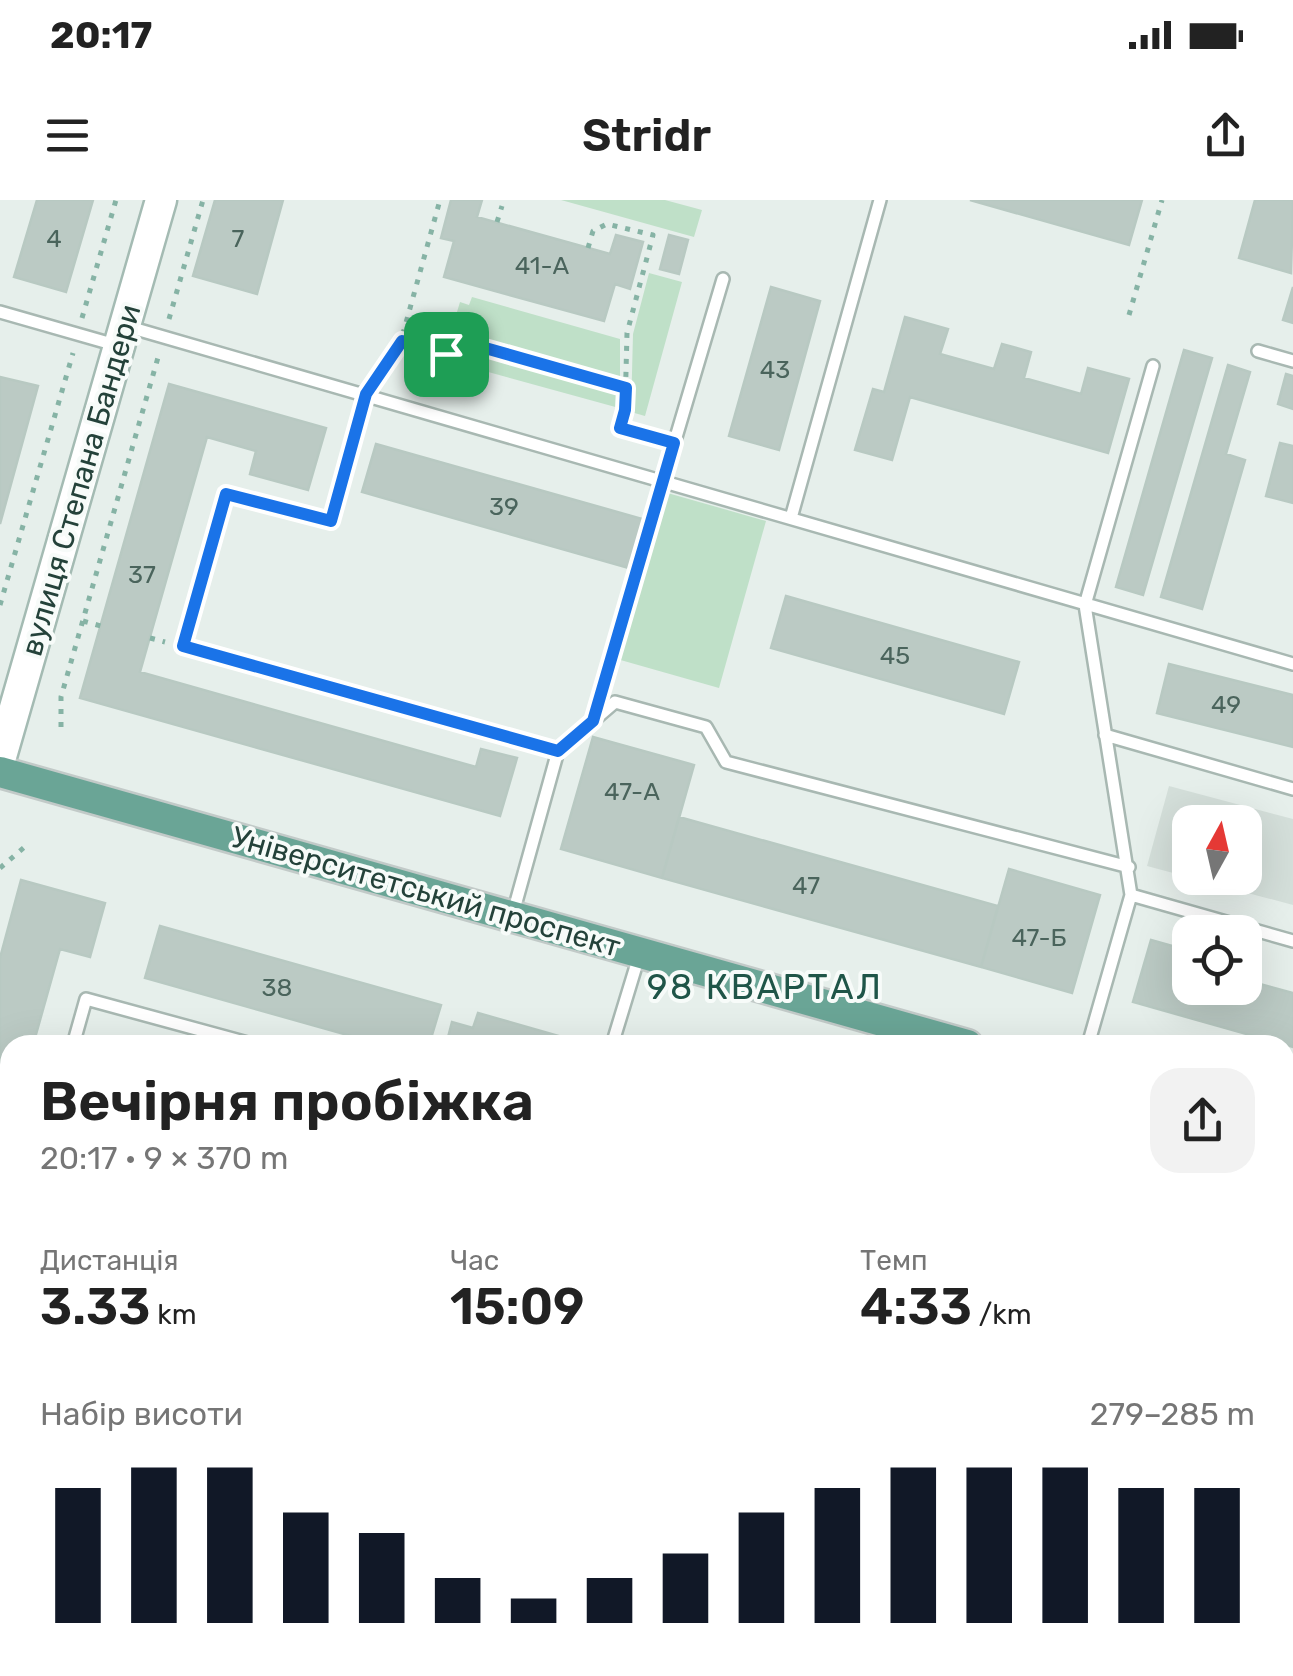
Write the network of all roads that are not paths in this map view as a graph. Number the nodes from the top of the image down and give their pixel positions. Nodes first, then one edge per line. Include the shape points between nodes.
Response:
1 (160, 200) edge
2 (880, 200) edge
3 (723, 280) dead end
4 (0, 312) edge
5 (122, 336) junction
6 (1258, 351) dead end
7 (1293, 361) edge
8 (1153, 366) dead end
9 (366, 394) junction
10 (663, 481) junction
11 (791, 518) junction
12 (1085, 605) junction
13 (1293, 664) edge
14 (1106, 735) junction
15 (558, 751) junction
16 (0, 760) edge
17 (0, 772) edge
18 (1293, 789) edge
19 (1129, 868) junction
20 (1131, 894) junction
21 (512, 917) junction
22 (1293, 941) edge
23 (640, 953) junction
24 (76, 1035) edge
25 (219, 1035) edge
26 (615, 1035) edge
27 (926, 1035) edge
28 (1091, 1035) edge

1 - 5 street, вулиця Степана Бандери
2 - 11 lane
3 - 10 lane
4 - 5 lane via 78,334
5 - 9 lane via 164,336
5 - 16 street, вулиця Степана Бандери
6 - 7 lane
8 - 12 lane
9 - 10 lane
9 - 15 lane via 331,521 226,494 183,646
10 - 11 lane
11 - 12 lane
12 - 13 lane
12 - 14 lane
14 - 18 lane
14 - 19 lane
15 - 19 lane via 615,702 706,728 726,762
15 - 21 lane
17 - 21 main road, Університетський проспект
19 - 20 lane
20 - 22 lane
20 - 28 lane
21 - 23 main road, Університетський проспект
23 - 26 lane
23 - 27 main road, Університетський проспект
24 - 25 lane via 86,999

